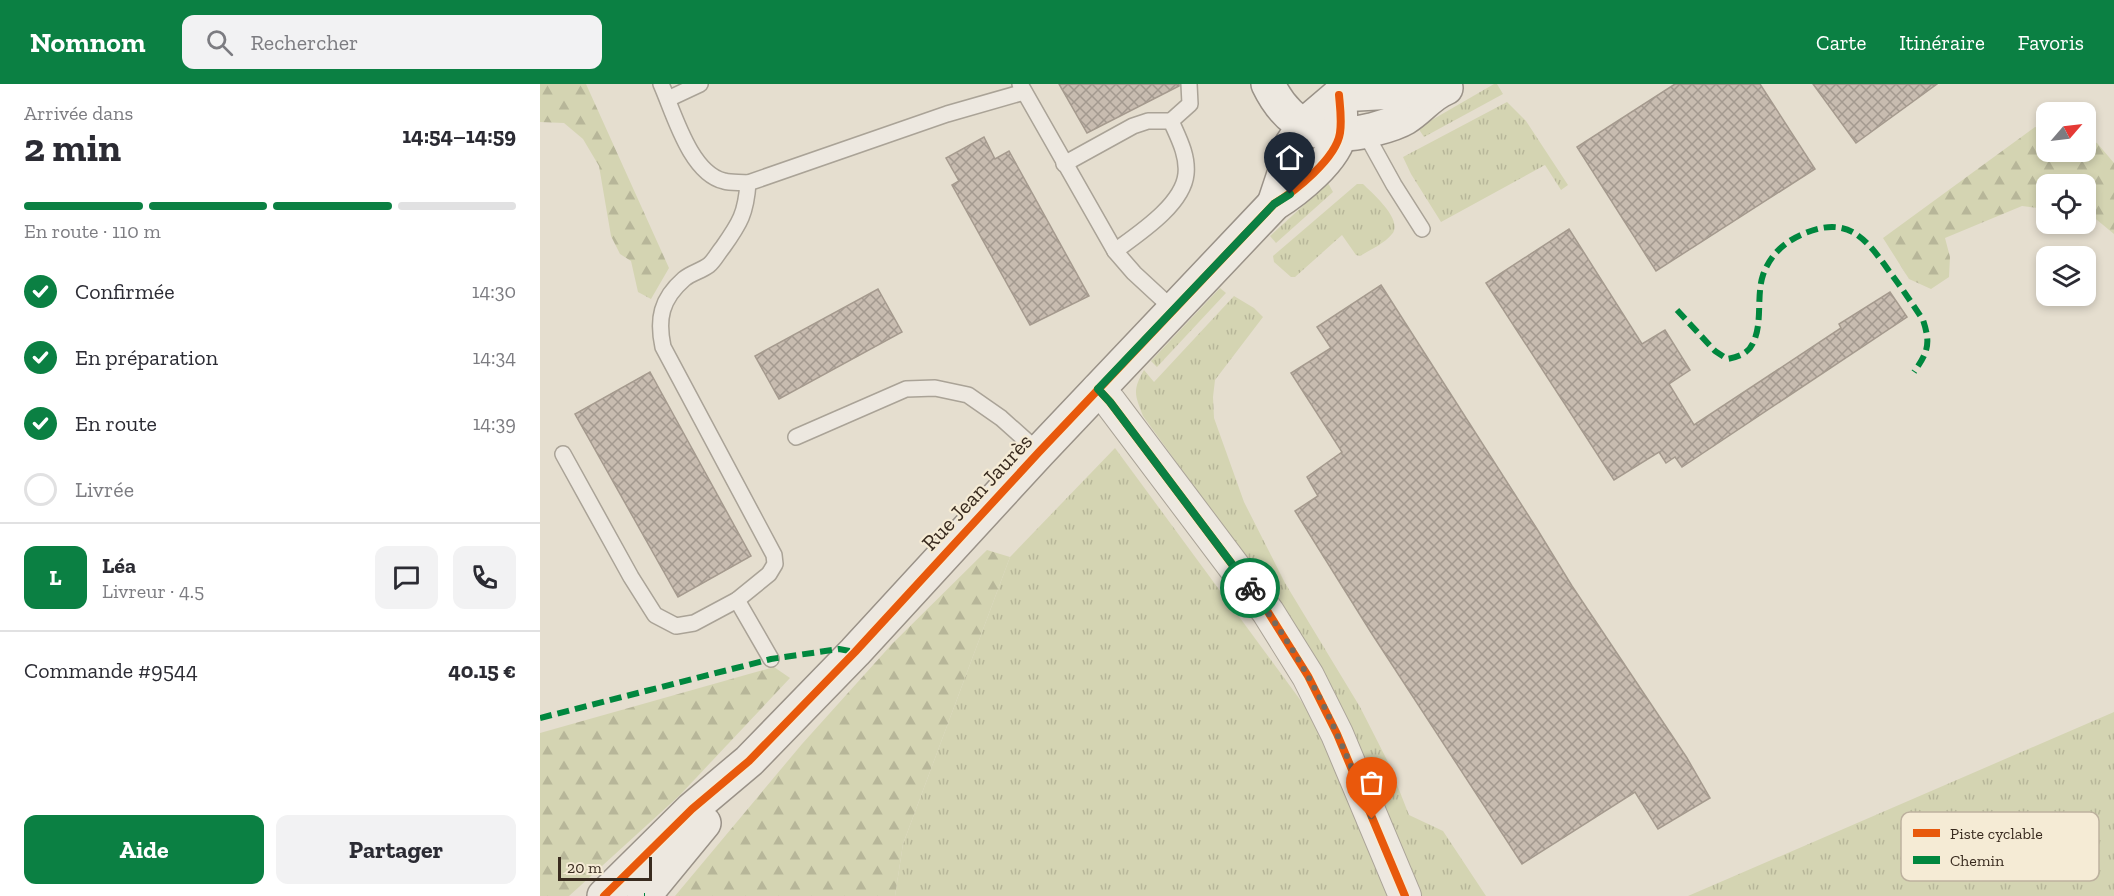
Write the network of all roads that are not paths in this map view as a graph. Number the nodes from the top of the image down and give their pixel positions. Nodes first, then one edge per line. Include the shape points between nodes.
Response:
1 (661, 84) edge
2 (699, 84) edge
3 (1189, 84) edge
4 (1022, 88) edge
5 (1445, 88) edge
6 (1329, 89) edge
7 (668, 99) junction
8 (1287, 116) edge
9 (1171, 121) junction
10 (1353, 133) junction
11 (1064, 164) junction
12 (748, 183) junction
13 (1274, 204) junction
14 (1422, 229) dead end
15 (1114, 251) junction
16 (1174, 310) junction
17 (1098, 389) junction
18 (796, 437) dead end
19 (1039, 452) junction
20 (564, 454) dead end
21 (737, 600) junction
22 (771, 659) dead end
23 (749, 761) junction
24 (604, 896) edge
25 (644, 896) edge
26 (1405, 896) edge

1 - 7 lane
2 - 7 lane
3 - 9 lane via 1190,104
4 - 11 lane
4 - 12 lane
5 - 6 street
5 - 10 street via 1404,119
6 - 8 street
6 - 10 street
7 - 12 lane via 693,157 707,173 723,182
8 - 10 street via 1328,134
8 - 13 street, Rue Jean Jaurès via 1288,162
9 - 11 lane via 1148,121 1133,126
9 - 15 lane via 1185,154 1186,175 1179,191 1161,217
10 - 13 street, Rue Jean Jaurès via 1305,182
10 - 14 lane
11 - 15 lane
12 - 21 lane via 740,224 709,265 684,279 669,295 659,328 663,347 774,555 775,564 769,574
13 - 16 street, Rue Jean Jaurès
15 - 16 lane
16 - 17 street, Rue Jean Jaurès
17 - 19 street, Rue Jean Jaurès
17 - 26 street via 1268,612 1308,676 1337,734
18 - 19 lane via 906,389 935,388 968,395 1002,418
19 - 23 street, Rue Jean Jaurès
20 - 21 lane via 656,615 676,626 694,623
21 - 22 lane
23 - 24 street, Rue Jean Jaurès via 692,809
23 - 25 street, Rue Jean Jaurès

